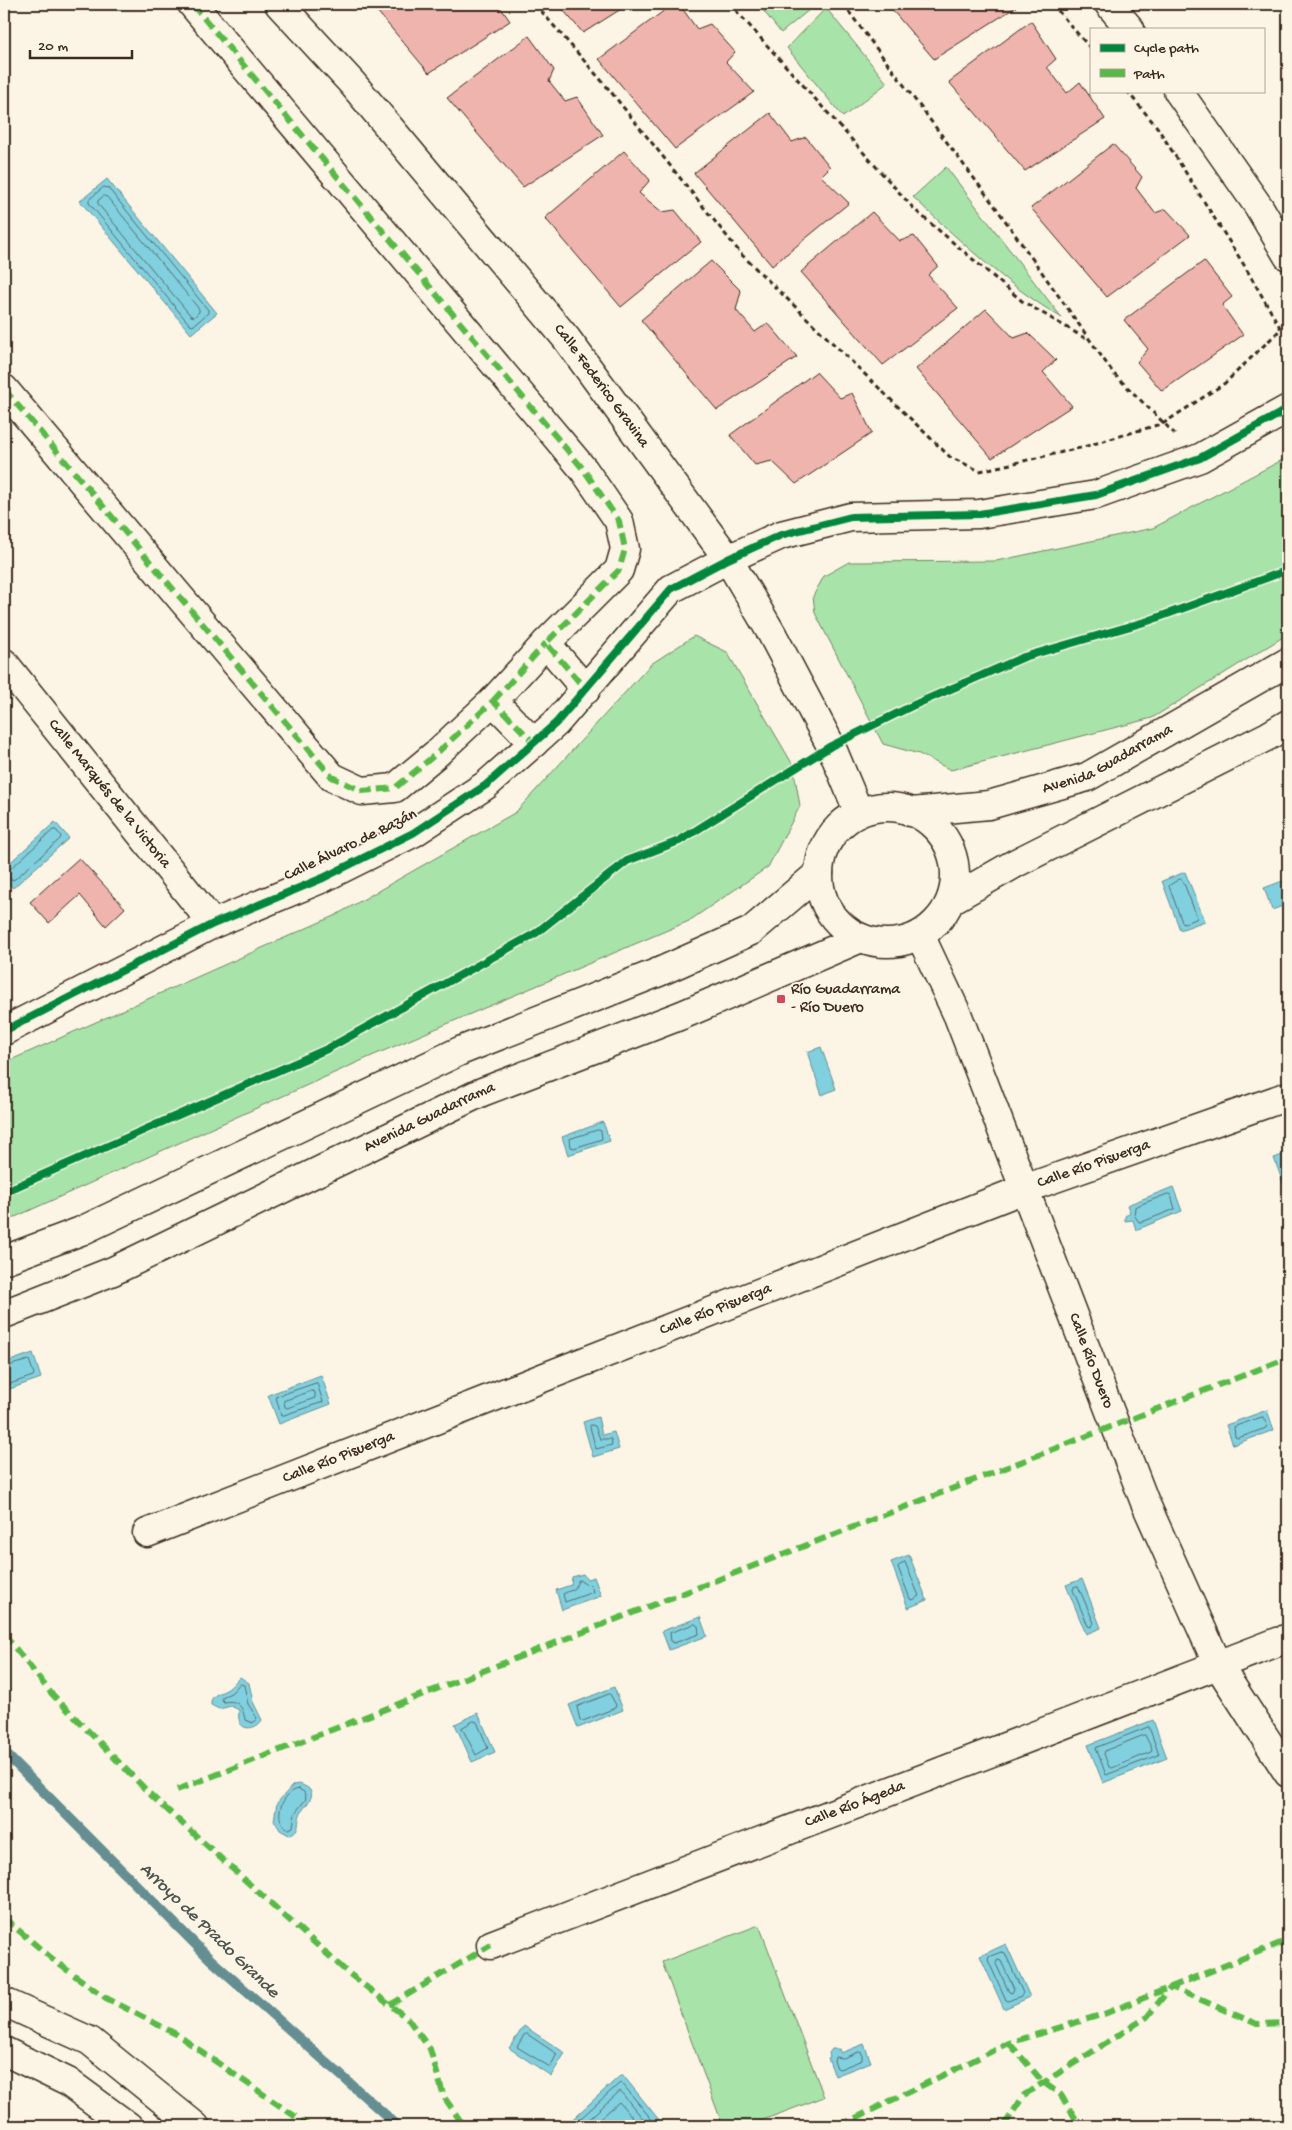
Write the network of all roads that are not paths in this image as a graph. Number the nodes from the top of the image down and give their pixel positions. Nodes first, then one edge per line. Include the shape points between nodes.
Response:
1 (192, 4) edge
2 (279, 4) edge
3 (1109, 4) edge
4 (1129, 28) edge
5 (1179, 92) edge
6 (1288, 256) edge
7 (4, 389) edge
8 (1288, 409) edge
9 (728, 559) junction
10 (546, 644) junction
11 (1288, 662) edge
12 (4, 664) edge
13 (586, 690) junction
14 (493, 701) junction
15 (1288, 724) edge
16 (534, 742) junction
17 (911, 812) junction
18 (860, 813) junction
19 (820, 872) junction
20 (951, 900) junction
21 (213, 924) junction
22 (920, 935) junction
23 (861, 938) junction
24 (4, 1031) edge
25 (1288, 1096) edge
26 (1024, 1189) junction
27 (4, 1260) edge
28 (4, 1314) edge
29 (147, 1532) dead end
30 (1288, 1638) edge
31 (1218, 1665) junction
32 (1288, 1773) edge
33 (491, 1946) dead end
34 (4, 2002) edge
35 (4, 2051) edge
36 (128, 2126) edge
37 (195, 2126) edge

1 - 10 street via 584,470 619,521 625,549 620,570
2 - 9 street, Calle Federico Gravina via 352,83 566,338
3 - 4 street
5 - 6 street via 1259,207
7 - 14 street via 332,777 362,791 395,788
8 - 9 street, Calle Álvaro de Bazán via 1200,458 1096,495 979,514 851,517 781,535
9 - 13 street, Calle Álvaro de Bazán via 670,589
9 - 18 street, Calle Federico Gravina via 831,746
10 - 13 street
10 - 14 street
11 - 17 street, Avenida Guadarrama via 1087,778 988,805
12 - 21 street, Calle Marqués de la Victoria
13 - 16 street, Calle Álvaro de Bazán
14 - 16 street
15 - 20 street via 1016,863
16 - 21 street, Calle Álvaro de Bazán via 486,785 413,833 323,878
17 - 18 street via 885,808
17 - 20 street via 929,822 944,838 953,857 955,879
18 - 19 street via 844,823 832,837 823,854
19 - 23 street via 822,893 830,912 843,928
19 - 27 street via 751,930 659,972 460,1051 81,1231
20 - 22 street via 939,920
21 - 24 street, Calle Álvaro de Bazán
22 - 23 street via 895,943
22 - 26 street, Calle Río Duero via 958,1016
23 - 28 street, Avenida Guadarrama via 682,1015 482,1092 113,1271
25 - 26 street, Calle Río Pisuerga
26 - 29 street, Calle Río Pisuerga
26 - 31 street, Calle Río Duero via 1144,1500
30 - 31 street, Calle Río Ágeda
31 - 32 street, Calle Río Duero
31 - 33 street, Calle Río Ágeda
34 - 37 street via 90,2041
35 - 36 street via 68,2082

